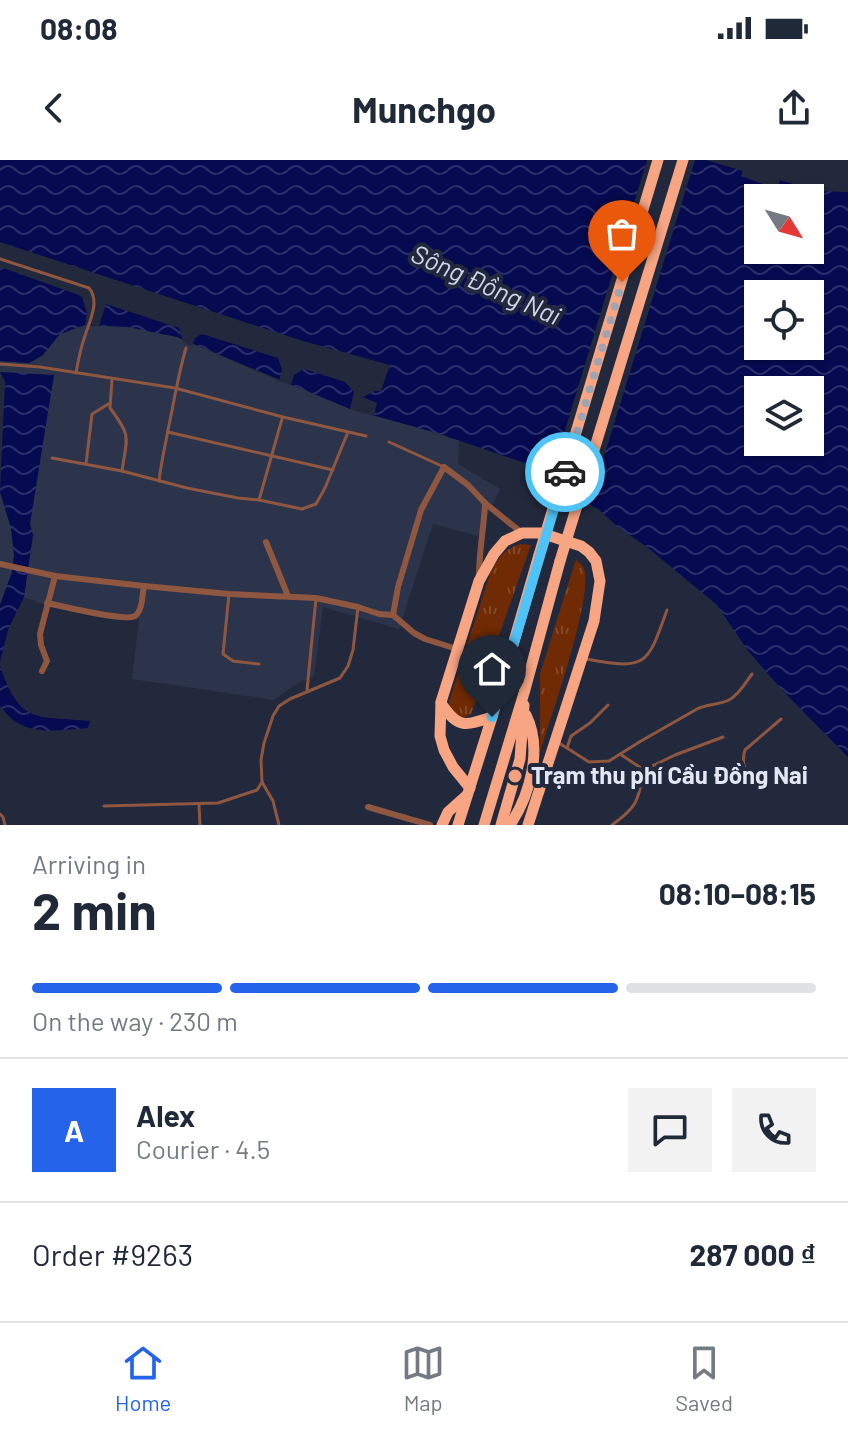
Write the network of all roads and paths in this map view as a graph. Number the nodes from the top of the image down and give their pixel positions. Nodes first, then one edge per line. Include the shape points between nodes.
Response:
1 (658, 160) edge
2 (683, 160) edge
3 (0, 259) edge
4 (186, 348) dead end
5 (0, 364) edge
6 (76, 373) junction
7 (112, 379) junction
8 (175, 388) junction
9 (110, 403) junction
10 (283, 417) junction
11 (168, 432) junction
12 (348, 432) junction
13 (366, 436) dead end
14 (389, 442) dead end
15 (271, 456) junction
16 (52, 458) dead end
17 (86, 464) junction
18 (444, 467) junction
19 (333, 470) junction
20 (122, 471) junction
21 (159, 481) junction
22 (259, 500) junction
23 (485, 503) junction
24 (522, 533) junction
25 (266, 542) dead end
26 (0, 564) edge
27 (55, 576) junction
28 (479, 581) junction
29 (144, 586) junction
30 (229, 594) junction
31 (288, 596) junction
32 (316, 598) junction
33 (47, 603) junction
34 (358, 607) junction
35 (667, 610) dead end
36 (393, 615) junction
37 (457, 649) junction
38 (582, 659) junction
39 (259, 664) dead end
40 (42, 671) dead end
41 (752, 674) dead end
42 (307, 691) junction
43 (524, 693) junction
44 (441, 702) junction
45 (608, 705) dead end
46 (523, 711) junction
47 (492, 717) junction
48 (781, 719) dead end
49 (723, 737) dead end
50 (556, 741) junction
51 (567, 748) junction
52 (620, 754) junction
53 (644, 770) junction
54 (751, 780) dead end
55 (262, 782) junction
56 (469, 792) junction
57 (199, 803) junction
58 (104, 806) dead end
59 (368, 807) dead end
60 (0, 814) edge
61 (5, 825) edge
62 (200, 825) edge
63 (279, 825) edge
64 (430, 825) edge
65 (442, 825) edge
66 (458, 825) edge
67 (484, 825) edge
68 (501, 825) edge
69 (510, 825) edge
70 (528, 825) edge
71 (612, 825) edge

1 - 47 highway, bridge
2 - 43 highway, bridge
3 - 6 lane via 92,290 90,325
4 - 8 lane
5 - 6 lane
6 - 7 lane
7 - 8 lane
7 - 9 lane
8 - 10 lane
8 - 11 lane
9 - 17 lane via 92,414
9 - 20 lane via 127,434
10 - 12 lane
10 - 15 lane
11 - 15 lane
11 - 21 lane
12 - 13 lane
12 - 19 lane
14 - 18 lane
15 - 19 lane
15 - 22 lane
16 - 17 lane
17 - 20 lane
18 - 23 street
18 - 36 street via 421,510
19 - 22 lane via 316,504 309,507
20 - 21 lane
21 - 22 lane
23 - 24 street
23 - 28 street
24 - 28 highway via 505,541
24 - 38 highway via 541,533 581,546 596,561 600,581
25 - 31 street
26 - 27 street
27 - 29 street
27 - 33 street
28 - 37 highway
29 - 30 street
29 - 33 street via 141,608 132,618
30 - 31 street
30 - 39 lane via 223,654 233,661
31 - 32 street
32 - 34 street
32 - 42 lane
33 - 40 street via 40,634 47,661
34 - 36 street
34 - 42 lane via 348,666 340,678
35 - 38 lane via 654,648 639,662
36 - 37 street via 425,639
37 - 44 highway
38 - 50 highway
41 - 52 lane via 728,700 704,705
42 - 55 lane via 279,706 273,716 263,751
43 - 46 highway
43 - 67 highway
44 - 47 highway via 461,724
44 - 56 highway via 444,750
45 - 51 lane via 571,736
46 - 68 highway via 520,759
46 - 69 highway via 533,732 534,762
47 - 56 highway
48 - 54 lane via 745,750 743,765
49 - 53 lane
50 - 51 lane
50 - 70 highway
51 - 52 lane via 596,763
52 - 53 lane
53 - 71 lane via 639,798
55 - 57 lane via 248,794
55 - 63 lane
56 - 65 highway
56 - 66 highway
57 - 58 lane
57 - 62 lane
59 - 64 street
60 - 61 lane

